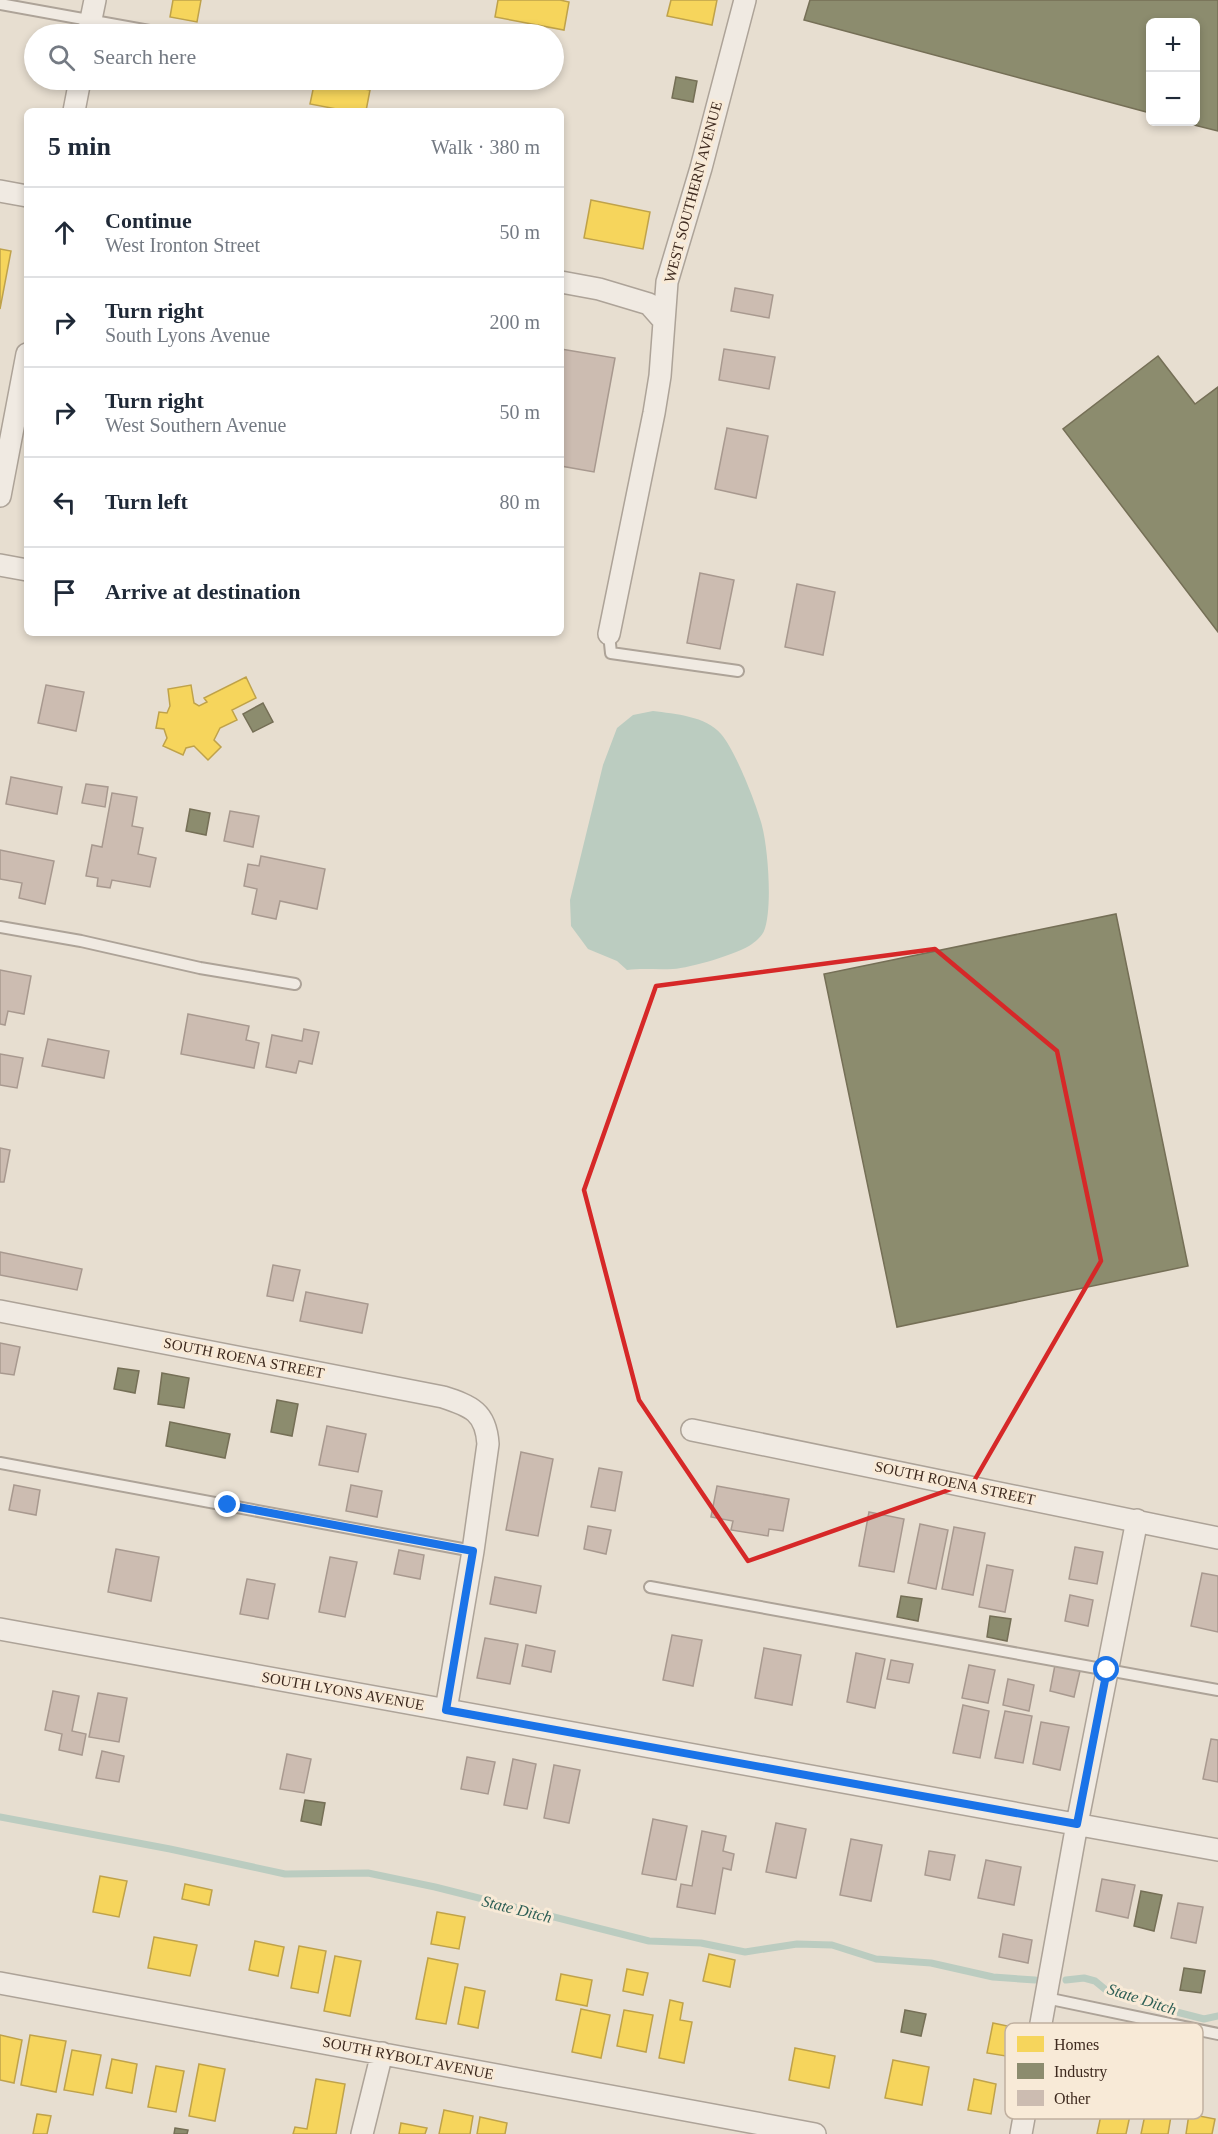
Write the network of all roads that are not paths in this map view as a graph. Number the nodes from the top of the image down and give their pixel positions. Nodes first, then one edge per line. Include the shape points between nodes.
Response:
1 (95, 0) edge
2 (745, 0) edge
3 (0, 4) edge
4 (75, 24) edge
5 (91, 24) edge
6 (78, 90) edge
7 (75, 108) edge
8 (0, 191) edge
9 (24, 195) edge
10 (564, 283) edge
11 (664, 321) junction
12 (24, 370) edge
13 (0, 496) edge
14 (0, 565) edge
15 (24, 569) edge
16 (609, 634) joint
17 (738, 671) dead end
18 (0, 927) edge
19 (295, 984) dead end
20 (0, 1311) edge
21 (692, 1430) dead end
22 (0, 1463) edge
23 (1137, 1520) junction
24 (1218, 1538) edge
25 (473, 1551) junction
26 (650, 1587) dead end
27 (0, 1629) edge
28 (1107, 1670) junction
29 (1218, 1690) edge
30 (446, 1710) junction
31 (1077, 1824) junction
32 (1218, 1850) edge
33 (0, 1983) edge
34 (1046, 1998) junction
35 (1041, 2023) edge
36 (1165, 2023) edge
37 (1203, 2031) edge
38 (1218, 2034) edge
39 (381, 2053) junction
40 (1024, 2119) edge
41 (362, 2134) edge
42 (815, 2134) edge
43 (1021, 2134) edge

1 - 5 street
2 - 11 street, WEST SOUTHERN AVENUE via 667,282
3 - 4 lane
6 - 7 street
8 - 9 street
10 - 11 street via 649,304
11 - 16 street, WEST SOUTHERN AVENUE via 654,413
12 - 13 street
14 - 15 street
16 - 17 lane via 611,653
18 - 19 lane
20 - 25 street, SOUTH ROENA STREET via 443,1397 466,1406 483,1419 488,1444
21 - 23 street, SOUTH ROENA STREET
22 - 25 lane
23 - 24 street, SOUTH ROENA STREET
23 - 28 street
25 - 30 street
26 - 28 lane
27 - 30 street, SOUTH LYONS AVENUE
28 - 29 lane
28 - 31 street
30 - 31 street, SOUTH LYONS AVENUE
31 - 32 street, SOUTH LYONS AVENUE
31 - 34 street
33 - 39 street, SOUTH RYBOLT AVENUE
34 - 35 street
34 - 36 lane
37 - 38 lane
39 - 41 street
39 - 42 street, SOUTH RYBOLT AVENUE
40 - 43 street

